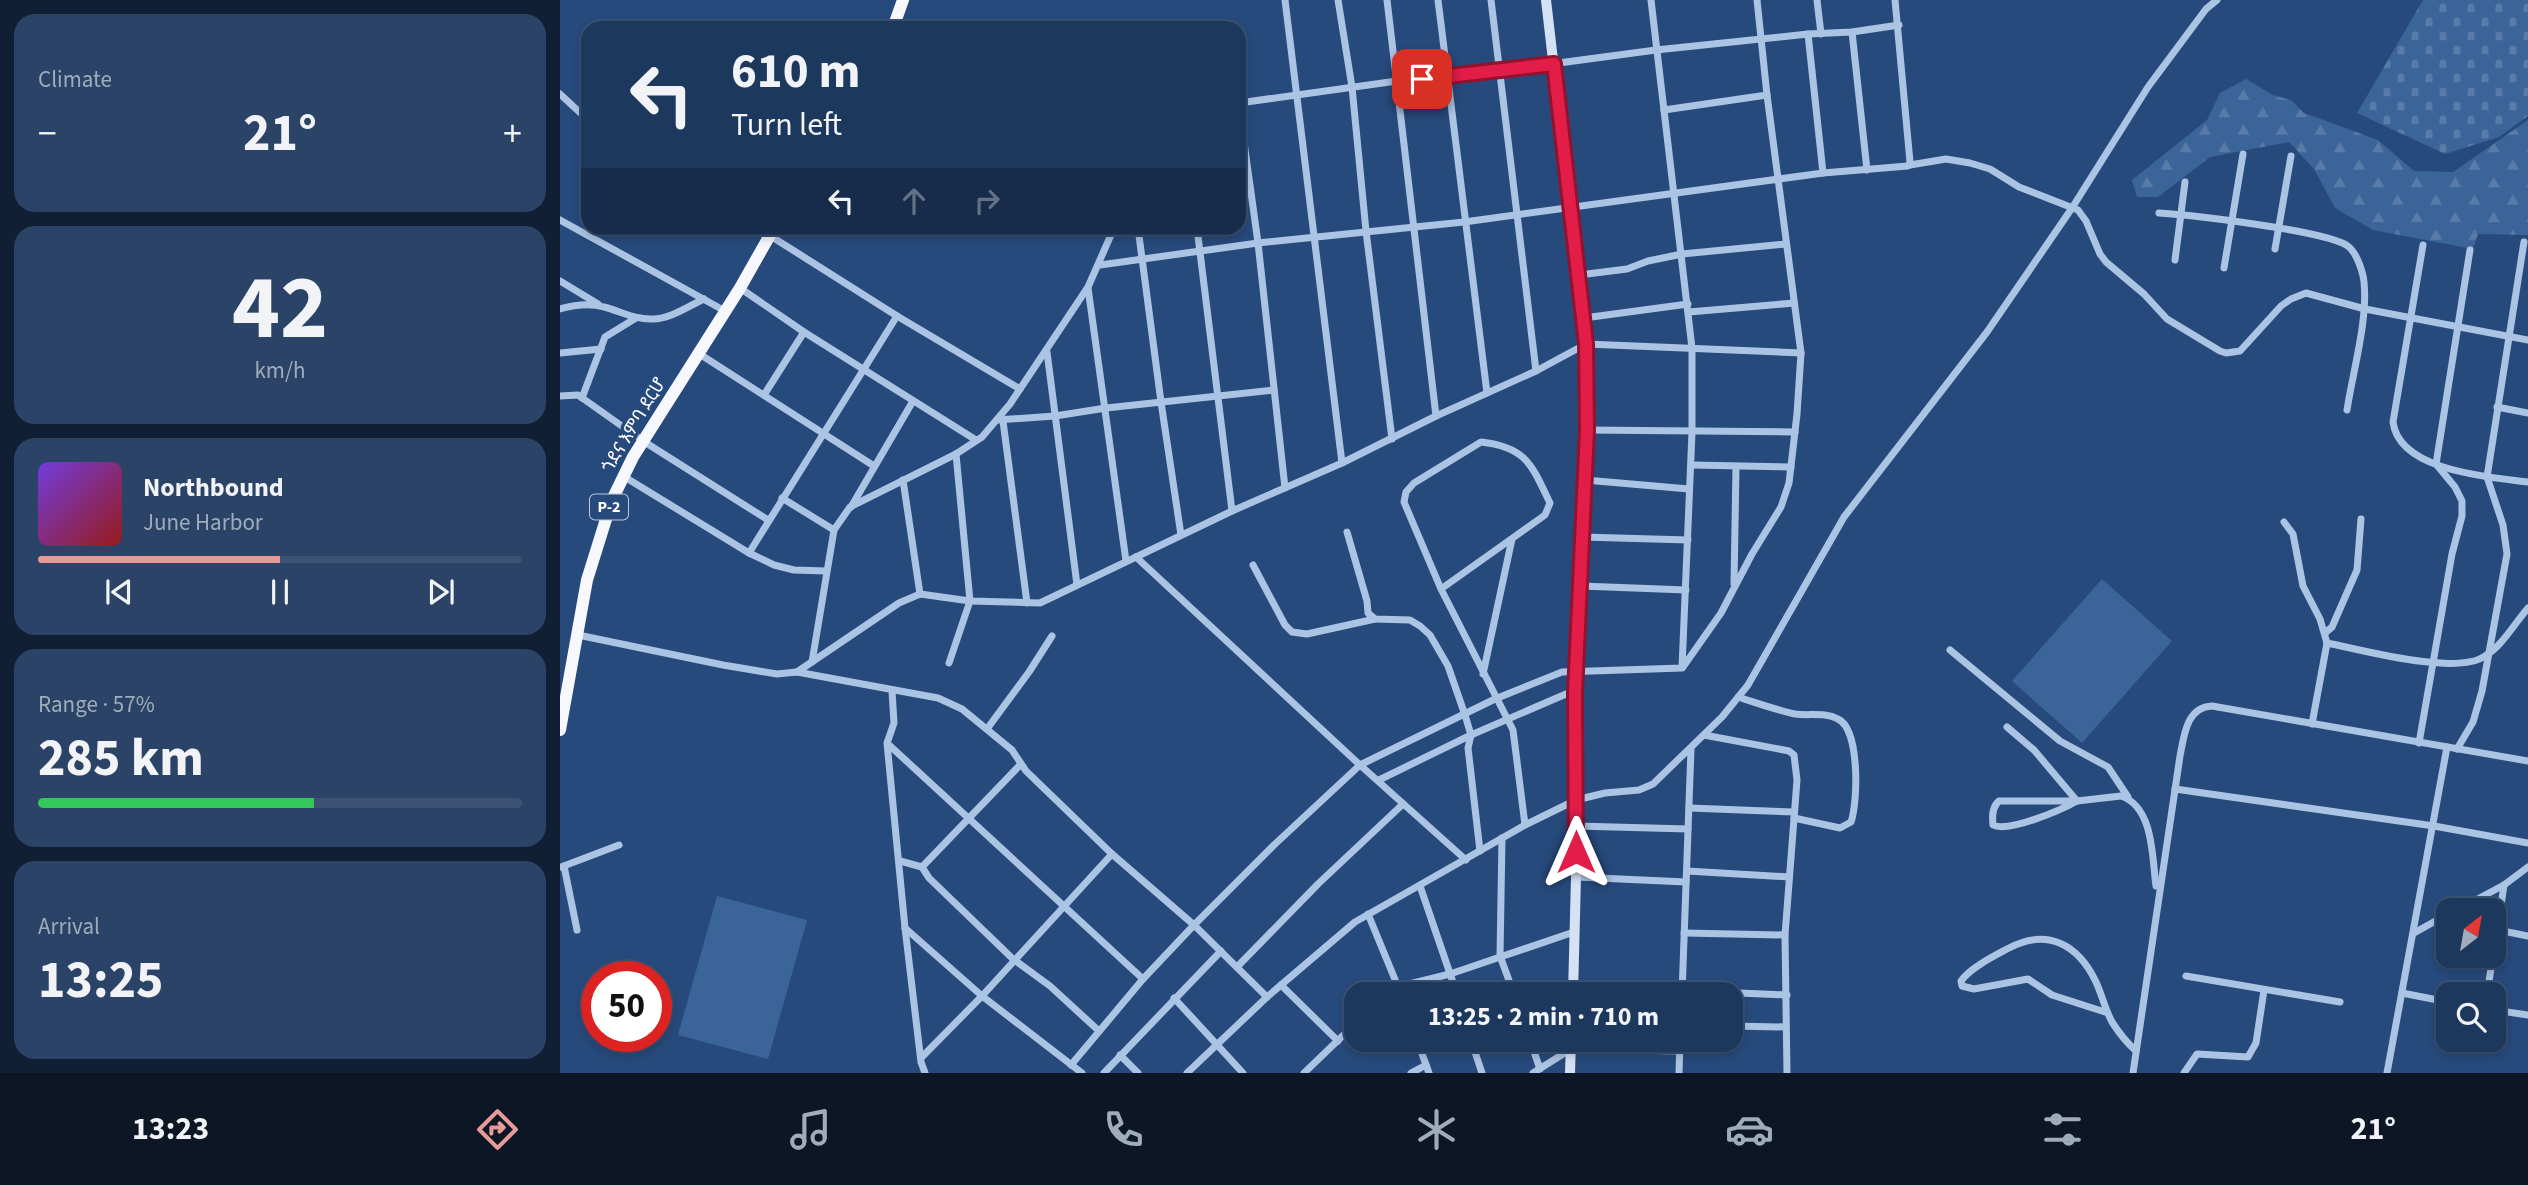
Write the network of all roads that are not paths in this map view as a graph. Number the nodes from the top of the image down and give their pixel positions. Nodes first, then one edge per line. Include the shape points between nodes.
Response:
1 (903, 0) edge
2 (1285, 0) edge
3 (1338, 0) edge
4 (1387, 0) edge
5 (1438, 0) edge
6 (1491, 0) edge
7 (1546, 0) edge
8 (1650, 0) edge
9 (1758, 0) edge
10 (1817, 0) edge
11 (1895, 0) edge
12 (2217, 0) edge
13 (896, 21) edge
14 (1899, 25) junction
15 (1852, 32) junction
16 (1808, 34) junction
17 (1821, 34) junction
18 (1762, 39) junction
19 (1656, 50) junction
20 (1554, 64) junction
21 (1499, 71) junction
22 (1447, 77) junction
23 (1398, 81) junction
24 (1352, 87) junction
25 (560, 94) edge
26 (1297, 94) junction
27 (1767, 95) junction
28 (1246, 103) edge
29 (1664, 110) junction
30 (581, 114) edge
31 (2243, 154) dead end
32 (1246, 155) edge
33 (2291, 156) dead end
34 (1910, 165) junction
35 (1867, 170) junction
36 (1823, 173) junction
37 (1779, 179) junction
38 (2185, 181) dead end
39 (1675, 193) junction
40 (1571, 207) junction
41 (2072, 208) junction
42 (1516, 213) junction
43 (2159, 213) dead end
44 (2182, 215) junction
45 (560, 220) edge
46 (1464, 222) junction
47 (2231, 222) junction
48 (1413, 226) junction
49 (2279, 229) junction
50 (1366, 231) junction
51 (581, 232) edge
52 (587, 235) edge
53 (770, 235) edge
54 (778, 235) edge
55 (1111, 235) edge
56 (1139, 235) edge
57 (1198, 235) edge
58 (1315, 236) junction
59 (2524, 242) dead end
60 (1258, 243) junction
61 (1786, 243) junction
62 (2423, 245) dead end
63 (2276, 249) dead end
64 (1200, 250) junction
65 (2470, 250) dead end
66 (1682, 254) junction
67 (1143, 259) junction
68 (2175, 260) dead end
69 (1100, 265) junction
70 (2224, 268) dead end
71 (1579, 275) junction
72 (560, 281) edge
73 (1088, 287) junction
74 (740, 288) junction
75 (704, 299) junction
76 (1794, 303) junction
77 (601, 306) junction
78 (1688, 308) junction
79 (560, 309) edge
80 (2365, 309) junction
81 (725, 310) junction
82 (897, 316) junction
83 (2410, 316) junction
84 (636, 318) junction
85 (1584, 318) junction
86 (2459, 327) junction
87 (804, 332) junction
88 (2509, 338) junction
89 (2528, 341) edge
90 (1586, 344) junction
91 (1692, 348) junction
92 (601, 349) junction
93 (1047, 351) junction
94 (560, 353) edge
95 (698, 353) junction
96 (1801, 353) junction
97 (863, 368) junction
98 (1536, 371) junction
99 (1020, 389) junction
100 (1275, 390) junction
101 (1487, 393) junction
102 (764, 395) junction
103 (560, 396) edge
104 (1218, 396) junction
105 (582, 398) junction
106 (913, 401) junction
107 (1161, 402) junction
108 (2497, 407) junction
109 (1106, 408) junction
110 (2347, 410) dead end
111 (2528, 413) edge
112 (1436, 415) junction
113 (1055, 416) junction
114 (1000, 420) junction
115 (1587, 430) junction
116 (1692, 432) junction
117 (1795, 432) junction
118 (823, 433) junction
119 (1392, 439) junction
120 (976, 440) junction
121 (643, 441) junction
122 (956, 454) junction
123 (1342, 463) junction
124 (2437, 464) junction
125 (1691, 465) junction
126 (874, 466) junction
127 (1736, 467) junction
128 (1791, 467) junction
129 (622, 476) junction
130 (2487, 477) junction
131 (903, 480) junction
132 (1585, 480) junction
133 (2528, 482) edge
134 (1285, 488) junction
135 (1689, 489) junction
136 (782, 498) junction
137 (850, 507) junction
138 (1232, 511) junction
139 (2361, 519) dead end
140 (768, 520) junction
141 (2284, 522) dead end
142 (834, 530) junction
143 (1347, 532) dead end
144 (1181, 535) junction
145 (1582, 537) junction
146 (1512, 538) junction
147 (1688, 540) junction
148 (749, 553) junction
149 (1136, 557) junction
150 (1126, 561) junction
151 (1253, 565) dead end
152 (826, 571) junction
153 (1077, 585) junction
154 (1581, 586) junction
155 (1441, 589) junction
156 (1734, 589) junction
157 (1686, 590) junction
158 (920, 594) junction
159 (970, 601) junction
160 (1027, 603) junction
161 (2528, 608) edge
162 (1375, 619) junction
163 (2325, 633) junction
164 (578, 635) junction
165 (1052, 636) dead end
166 (2327, 643) junction
167 (1950, 650) dead end
168 (2487, 655) junction
169 (811, 662) junction
170 (949, 663) dead end
171 (2434, 663) junction
172 (1683, 667) junction
173 (1577, 671) junction
174 (797, 672) junction
175 (1483, 674) junction
176 (892, 691) junction
177 (1575, 693) junction
178 (1738, 697) junction
179 (1495, 699) junction
180 (1465, 715) junction
181 (1508, 719) junction
182 (2312, 724) junction
183 (2007, 727) dead end
184 (987, 729) junction
185 (560, 730) edge
186 (1471, 735) junction
187 (1704, 735) junction
188 (887, 743) junction
189 (2419, 743) junction
190 (2447, 747) junction
191 (1691, 749) junction
192 (2457, 749) junction
193 (2528, 761) edge
194 (1020, 765) junction
195 (1360, 765) junction
196 (1379, 780) junction
197 (2175, 789) junction
198 (2128, 798) junction
199 (1576, 800) junction
200 (2077, 802) junction
201 (1403, 804) junction
202 (1689, 808) junction
203 (1794, 815) junction
204 (968, 818) junction
205 (1525, 825) junction
206 (1576, 826) junction
207 (2434, 826) junction
208 (1688, 829) junction
209 (1503, 838) junction
210 (2528, 843) edge
211 (619, 845) dead end
212 (1480, 851) junction
213 (1112, 853) junction
214 (1466, 860) junction
215 (900, 861) junction
216 (562, 867) edge
217 (922, 867) junction
218 (2528, 867) edge
219 (1687, 871) junction
220 (1576, 877) junction
221 (1789, 877) junction
222 (1686, 882) junction
223 (2504, 885) junction
224 (1420, 886) junction
225 (2157, 896) junction
226 (2479, 898) edge
227 (2502, 898) edge
228 (1062, 906) junction
229 (1368, 914) junction
230 (2436, 921) edge
231 (1194, 925) junction
232 (905, 928) junction
233 (577, 930) dead end
234 (1574, 932) junction
235 (2506, 932) edge
236 (1684, 933) junction
237 (2414, 933) junction
238 (1785, 935) junction
239 (2528, 936) edge
240 (1221, 951) junction
241 (1500, 956) junction
242 (1013, 959) junction
243 (1237, 967) junction
244 (1450, 974) junction
245 (2186, 976) dead end
246 (1143, 979) junction
247 (1396, 982) edge
248 (1426, 982) edge
249 (1453, 982) edge
250 (1510, 982) edge
251 (1573, 982) edge
252 (1682, 982) edge
253 (1282, 985) junction
254 (2264, 990) junction
255 (2402, 993) junction
256 (1743, 994) edge
257 (1787, 995) junction
258 (982, 996) junction
259 (1267, 997) junction
260 (1174, 998) junction
261 (2436, 1000) edge
262 (2340, 1002) dead end
263 (2506, 1012) edge
264 (2108, 1013) junction
265 (2528, 1015) edge
266 (1743, 1026) edge
267 (1786, 1027) junction
268 (1099, 1031) junction
269 (1344, 1035) edge
270 (1338, 1041) junction
271 (1217, 1043) junction
272 (2136, 1051) junction
273 (1421, 1052) edge
274 (1475, 1052) edge
275 (1533, 1052) edge
276 (1561, 1052) edge
277 (1571, 1052) edge
278 (1679, 1052) edge
279 (1120, 1055) junction
280 (921, 1058) junction
281 (1071, 1065) junction
282 (1427, 1069) edge
283 (1537, 1071) edge
284 (925, 1073) edge
285 (1082, 1073) edge
286 (1104, 1073) edge
287 (1138, 1073) edge
288 (1187, 1073) edge
289 (1243, 1073) edge
290 (1304, 1073) edge
291 (1411, 1073) edge
292 (1482, 1073) edge
293 (1570, 1073) edge
294 (1679, 1073) edge
295 (1787, 1073) edge
296 (2133, 1073) edge
297 (2185, 1073) edge
298 (2387, 1073) edge

1 - 13 highway
2 - 26 street
3 - 24 street
4 - 23 street
5 - 22 street
6 - 21 street
7 - 20 main road
8 - 19 street
9 - 18 street
10 - 17 street
11 - 14 street
12 - 41 street via 2148,87
14 - 15 street
14 - 34 street
15 - 17 street
15 - 35 street
16 - 17 street
16 - 18 street
16 - 36 street
18 - 19 street
18 - 27 street
19 - 20 street
19 - 29 street
20 - 21 street
20 - 40 main road
21 - 22 street
21 - 42 street
22 - 23 street
22 - 46 street
23 - 24 street
23 - 48 street
24 - 26 street
24 - 50 street
25 - 30 street
26 - 28 street
26 - 58 street
27 - 29 street
27 - 37 street
29 - 39 street
31 - 47 street
32 - 60 street
33 - 49 street
34 - 35 street
34 - 41 street via 1946,159 1970,163
35 - 36 street
36 - 37 street
37 - 39 street
37 - 61 street
38 - 44 street
39 - 40 street
39 - 66 street
40 - 42 street
40 - 71 main road
41 - 80 street via 2082,214 2106,262 2167,319 2220,351 2240,351 2281,306 2302,294
41 - 178 street via 1987,332 1844,517
42 - 46 street
42 - 98 street
43 - 44 street
44 - 47 street
44 - 68 street
45 - 51 street
46 - 48 street
46 - 101 street
47 - 49 street
47 - 70 street
48 - 50 street
48 - 112 street
49 - 63 street
49 - 80 street via 2349,247 2364,279
50 - 58 street
50 - 119 street
52 - 75 street
53 - 74 highway, P-2
54 - 82 street
55 - 69 street
56 - 67 street
57 - 64 street
58 - 60 street
58 - 123 street
59 - 88 street
60 - 64 street
60 - 100 street
61 - 66 street
61 - 76 street
62 - 83 street
64 - 67 street
64 - 104 street
65 - 86 street
66 - 71 street via 1627,269
66 - 78 street
67 - 69 street
67 - 107 street
69 - 73 street
71 - 85 main road
72 - 77 street
73 - 93 street
73 - 109 street
74 - 81 highway, P-2
74 - 87 street
75 - 81 street
75 - 84 street via 654,320
76 - 78 street
76 - 96 street
77 - 79 street
77 - 84 street
78 - 85 street
78 - 91 street
80 - 83 street
80 - 110 street
81 - 95 highway, ጎደና እምባ ደርሆ / P-2
82 - 97 street
82 - 99 street
83 - 86 street
83 - 124 street via 2395,433 2402,445
84 - 92 street via 607,335
85 - 90 main road
86 - 88 street
86 - 124 street
87 - 97 street
87 - 102 street
88 - 89 street
88 - 108 street
90 - 91 street
90 - 98 street
90 - 115 main road
91 - 96 street
91 - 116 street
92 - 94 street
92 - 105 street
93 - 99 street
93 - 113 street
95 - 102 street
95 - 121 highway, ጎደና እምባ ደርሆ / P-2
96 - 117 street
97 - 106 street
97 - 118 street
98 - 101 street
99 - 114 street
100 - 104 street
100 - 134 street
101 - 112 street
102 - 118 street
103 - 105 street
104 - 107 street
104 - 138 street
105 - 121 street
106 - 120 street
106 - 126 street
107 - 109 street
107 - 144 street
108 - 111 street
108 - 130 street
109 - 113 street
109 - 150 street
112 - 119 street
113 - 114 street
113 - 153 street
114 - 120 street
114 - 160 street
115 - 116 street
115 - 132 main road
116 - 117 street
116 - 125 street
117 - 128 street
118 - 126 street
118 - 136 street
119 - 123 street
120 - 122 street
121 - 129 highway, ጎደና እምባ ደርሆ / P-2
121 - 140 street
122 - 131 street
122 - 159 street
123 - 134 street
124 - 130 street
124 - 171 street via 2462,501 2462,516
125 - 127 street
125 - 135 street
126 - 137 street
127 - 128 street
127 - 156 street
128 - 156 street via 1781,507
129 - 148 street
129 - 164 highway, ጎደና እምባ ደርሆ / P-2 via 592,558
130 - 133 street
130 - 168 street via 2507,554
131 - 137 street
131 - 158 street
132 - 135 street
132 - 145 main road
134 - 138 street
135 - 147 street
136 - 140 street
136 - 142 street
137 - 142 street
138 - 144 street
139 - 163 street via 2357,570 2332,627
140 - 148 street
141 - 163 street via 2293,534 2303,586
142 - 152 street
143 - 162 street via 1368,613
144 - 149 street
145 - 147 street
145 - 154 main road
146 - 155 street
146 - 155 street via 1545,515 1550,503 1532,464 1520,454 1481,442 1414,483 1404,502
146 - 175 street
147 - 157 street
148 - 152 street via 794,570
149 - 150 street
149 - 195 street
150 - 153 street
151 - 162 street via 1292,632 1307,634
152 - 169 street
153 - 160 street via 1040,603
154 - 157 street
154 - 173 main road
155 - 175 street
156 - 172 street
157 - 172 street
158 - 159 street
158 - 169 street
159 - 160 street
159 - 170 street
161 - 168 street
162 - 180 street via 1410,620 1430,635 1448,666
163 - 166 street
164 - 174 street via 723,665
164 - 185 highway, ጎደና እምባ ደርሆ / P-2
165 - 184 street
166 - 171 street
166 - 182 street
167 - 198 street via 2060,741 2108,767
168 - 171 street via 2475,663
168 - 192 street via 2473,722
169 - 174 street
171 - 189 street
172 - 173 street
173 - 177 main road
173 - 179 street via 1562,672
174 - 176 street
175 - 179 street
176 - 184 street via 951,703
176 - 188 street via 894,723
177 - 181 street
177 - 199 main road
178 - 187 street
178 - 203 street via 1799,715 1836,717 1846,724 1854,754 1856,795 1851,822 1840,828
179 - 180 street
179 - 181 street
180 - 186 street
180 - 195 street
181 - 186 street
181 - 205 street
182 - 189 street
182 - 197 street via 2203,706 2187,724
183 - 200 street via 2034,750
184 - 194 street via 1012,750
186 - 196 street
186 - 212 street via 1468,748
187 - 191 street
187 - 203 street via 1791,752 1796,772
188 - 204 street
188 - 215 street
189 - 190 street
190 - 192 street
190 - 207 street
191 - 199 street via 1653,784
191 - 202 street
192 - 193 street
194 - 204 street
194 - 213 street
195 - 196 street
195 - 231 street
196 - 201 street
197 - 207 street
197 - 225 street
198 - 200 street
198 - 225 street via 2145,820
199 - 205 street
199 - 206 main road
200 - 200 street via 2049,816 2004,828 1993,825 1999,801
201 - 214 street
201 - 243 street
202 - 203 street
202 - 208 street
203 - 221 street
204 - 217 street
204 - 228 street
205 - 209 street
206 - 208 street
206 - 220 main road
207 - 210 street
207 - 237 street
208 - 219 street
209 - 212 street
209 - 241 street
211 - 216 street
212 - 214 street
213 - 228 street
213 - 231 street
214 - 224 street
215 - 217 street
215 - 232 street
216 - 233 street
217 - 242 street
218 - 223 street
219 - 221 street
219 - 222 street
220 - 222 street
220 - 234 main road
221 - 238 street
222 - 236 street
223 - 226 street
223 - 227 street
224 - 229 street
224 - 244 street
225 - 272 street
228 - 242 street
228 - 246 street
229 - 247 street
229 - 253 street
230 - 237 street
231 - 240 street
231 - 246 street
232 - 258 street
232 - 280 street
234 - 241 street
234 - 251 main road
235 - 239 street
236 - 238 street
236 - 252 street
237 - 255 street
238 - 257 street
240 - 243 street
240 - 260 street
241 - 244 street
241 - 250 street
242 - 258 street
242 - 268 street
243 - 259 street
244 - 248 street
244 - 249 street
245 - 254 street
246 - 268 street
253 - 259 street
253 - 270 street
254 - 262 street
254 - 297 street via 2256,1044 2248,1057 2197,1055
255 - 261 street
255 - 298 street
256 - 257 street
257 - 267 street
258 - 280 street
258 - 281 street
259 - 271 street
260 - 271 street
260 - 279 street
263 - 265 street
264 - 264 street via 2052,995 2028,979 1974,989 1962,986 1961,981 2010,947 2040,937 2071,949 2081,960
264 - 272 street
266 - 267 street
267 - 295 street
268 - 281 street
269 - 270 street
270 - 290 street
271 - 288 street
271 - 289 street
272 - 296 street
273 - 282 street
274 - 292 street
275 - 283 street
276 - 283 street
277 - 293 main road
278 - 294 street
279 - 286 street
279 - 287 street
280 - 284 street
281 - 285 street
282 - 291 street

